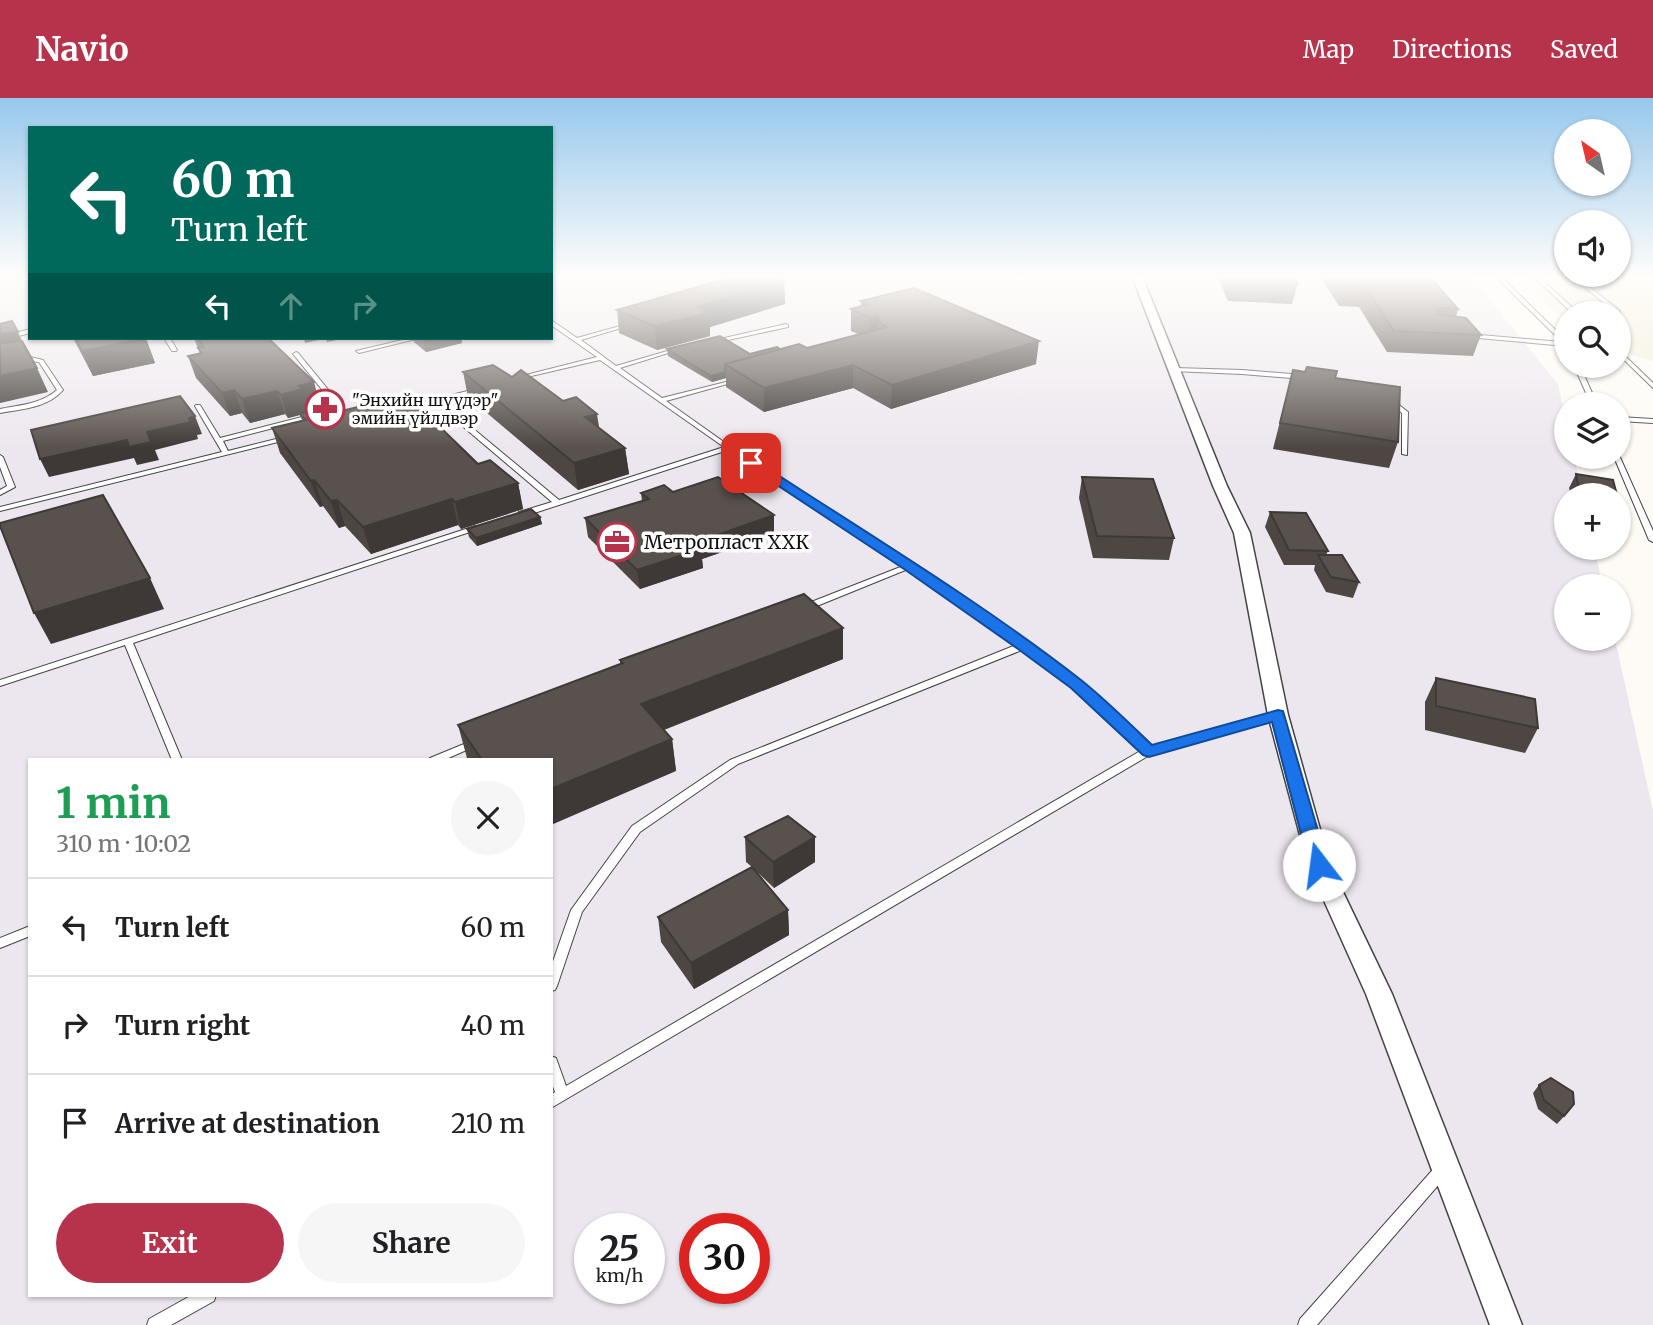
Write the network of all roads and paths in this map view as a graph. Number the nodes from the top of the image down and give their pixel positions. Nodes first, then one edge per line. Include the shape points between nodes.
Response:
1 (22, 333) edge
2 (567, 333) edge
3 (598, 333) edge
4 (750, 333) edge
5 (1160, 333) edge
6 (1461, 335) edge
7 (0, 339) edge
8 (168, 340) edge
9 (408, 340) edge
10 (576, 340) junction
11 (1554, 342) edge
12 (701, 343) edge
13 (688, 345) edge
14 (174, 349) dead end
15 (359, 351) dead end
16 (296, 354) dead end
17 (600, 358) junction
18 (0, 363) edge
19 (1631, 364) edge
20 (615, 368) junction
21 (1175, 370) junction
22 (741, 378) edge
23 (1314, 378) edge
24 (512, 380) edge
25 (1653, 386) edge
26 (486, 387) edge
27 (1381, 397) edge
28 (435, 400) junction
29 (662, 401) junction
30 (198, 406) dead end
31 (341, 409) junction
32 (399, 409) edge
33 (0, 411) edge
34 (363, 418) edge
35 (1631, 420) edge
36 (351, 421) junction
37 (1653, 421) edge
38 (339, 425) edge
39 (291, 438) edge
40 (219, 440) junction
41 (729, 448) junction
42 (227, 454) junction
43 (1405, 454) dead end
44 (0, 457) edge
45 (1622, 469) edge
46 (0, 493) edge
47 (558, 502) junction
48 (0, 509) edge
49 (507, 519) edge
50 (482, 527) edge
51 (1653, 540) edge
52 (909, 566) junction
53 (794, 612) edge
54 (128, 642) junction
55 (1023, 646) junction
56 (0, 683) edge
57 (1278, 715) junction
58 (483, 739) edge
59 (1149, 751) junction
60 (176, 758) edge
61 (439, 758) edge
62 (28, 932) edge
63 (0, 943) edge
64 (553, 980) edge
65 (553, 1074) edge
66 (557, 1099) edge
67 (1445, 1166) junction
68 (204, 1297) edge
69 (155, 1325) edge
70 (1306, 1325) edge
71 (1506, 1325) edge

1 - 7 lane
2 - 10 lane
3 - 10 lane
4 - 12 lane
5 - 21 street
6 - 11 lane
8 - 14 lane
9 - 15 lane
10 - 17 lane
13 - 20 lane
16 - 31 lane
17 - 20 lane
17 - 24 lane
18 - 33 lane via 41,361 60,390 42,402
19 - 25 lane
20 - 29 lane
21 - 23 lane
21 - 57 street via 1242,533
22 - 29 lane
26 - 28 lane
27 - 43 lane via 1405,412
28 - 32 lane
28 - 47 lane
29 - 41 lane
30 - 40 lane
31 - 36 lane
31 - 40 lane
34 - 36 lane
35 - 37 lane
36 - 38 lane
39 - 42 lane
40 - 42 lane
41 - 47 lane
41 - 52 lane
42 - 48 lane
44 - 46 lane via 11,486
45 - 51 lane
47 - 49 lane
50 - 54 lane
52 - 53 lane
52 - 55 lane
54 - 56 lane
54 - 60 lane
55 - 59 lane via 1077,685
55 - 64 lane via 734,762 636,829 578,910
57 - 59 lane
57 - 67 street via 1319,865 1380,994
58 - 61 lane
59 - 66 lane
62 - 63 lane
65 - 66 lane
67 - 70 lane
67 - 71 street
68 - 69 lane

